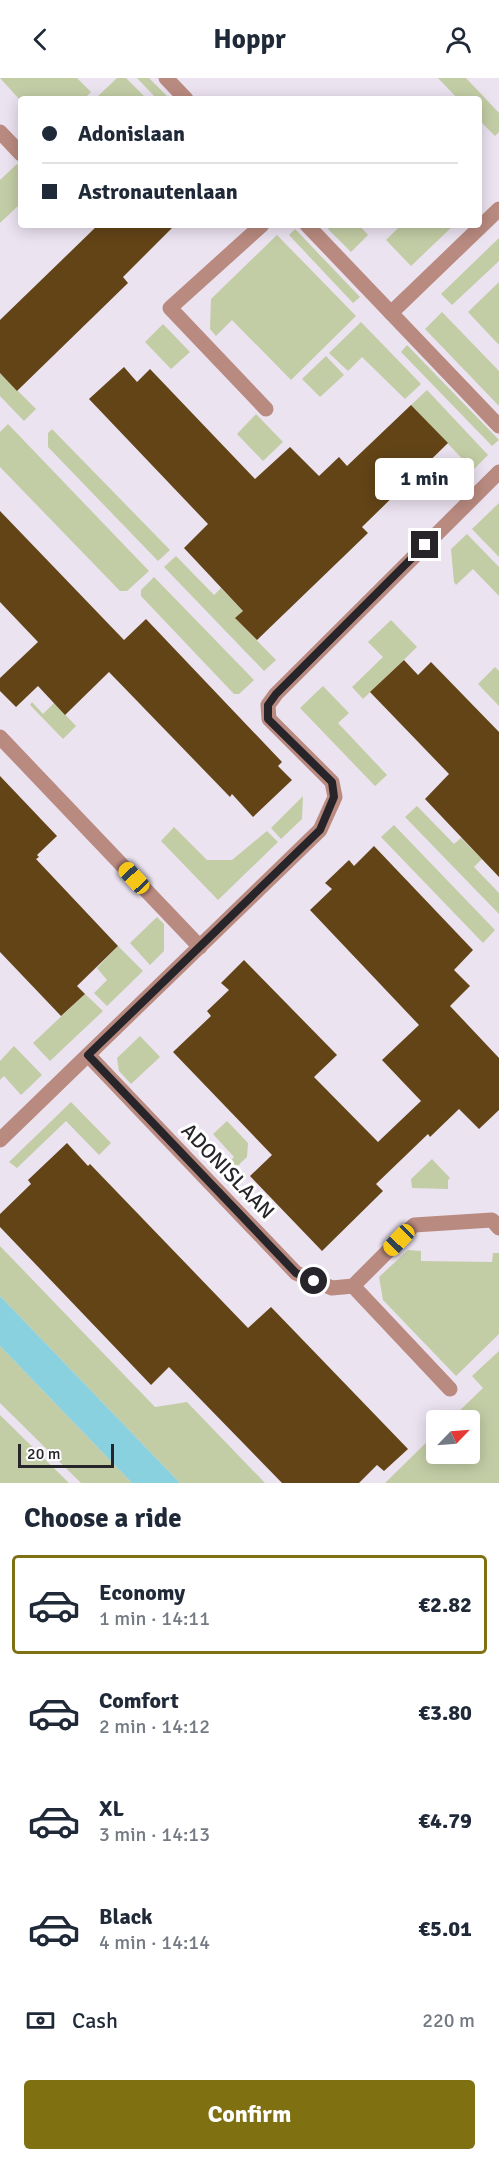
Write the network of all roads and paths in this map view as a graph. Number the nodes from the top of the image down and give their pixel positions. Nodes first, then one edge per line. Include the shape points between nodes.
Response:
1 (166, 78) edge
2 (183, 96) edge
3 (0, 132) edge
4 (18, 151) edge
5 (499, 209) edge
6 (482, 225) edge
7 (259, 228) edge
8 (310, 228) edge
9 (479, 228) edge
10 (391, 313) junction
11 (266, 409) dead end
12 (499, 426) edge
13 (499, 472) edge
14 (0, 737) edge
15 (200, 947) junction
16 (88, 1055) junction
17 (0, 1140) edge
18 (499, 1228) edge
19 (353, 1286) junction
20 (450, 1389) dead end

1 - 2 street
3 - 4 street
5 - 6 street
7 - 11 street via 170,308
8 - 10 street
9 - 10 street
10 - 12 street
13 - 15 street via 268,705 268,719 332,782 334,797 320,830
14 - 15 street
15 - 16 street
16 - 17 street
16 - 19 street, ADONISLAAN via 296,1273 332,1288
18 - 19 street via 492,1220 414,1225
19 - 20 street

